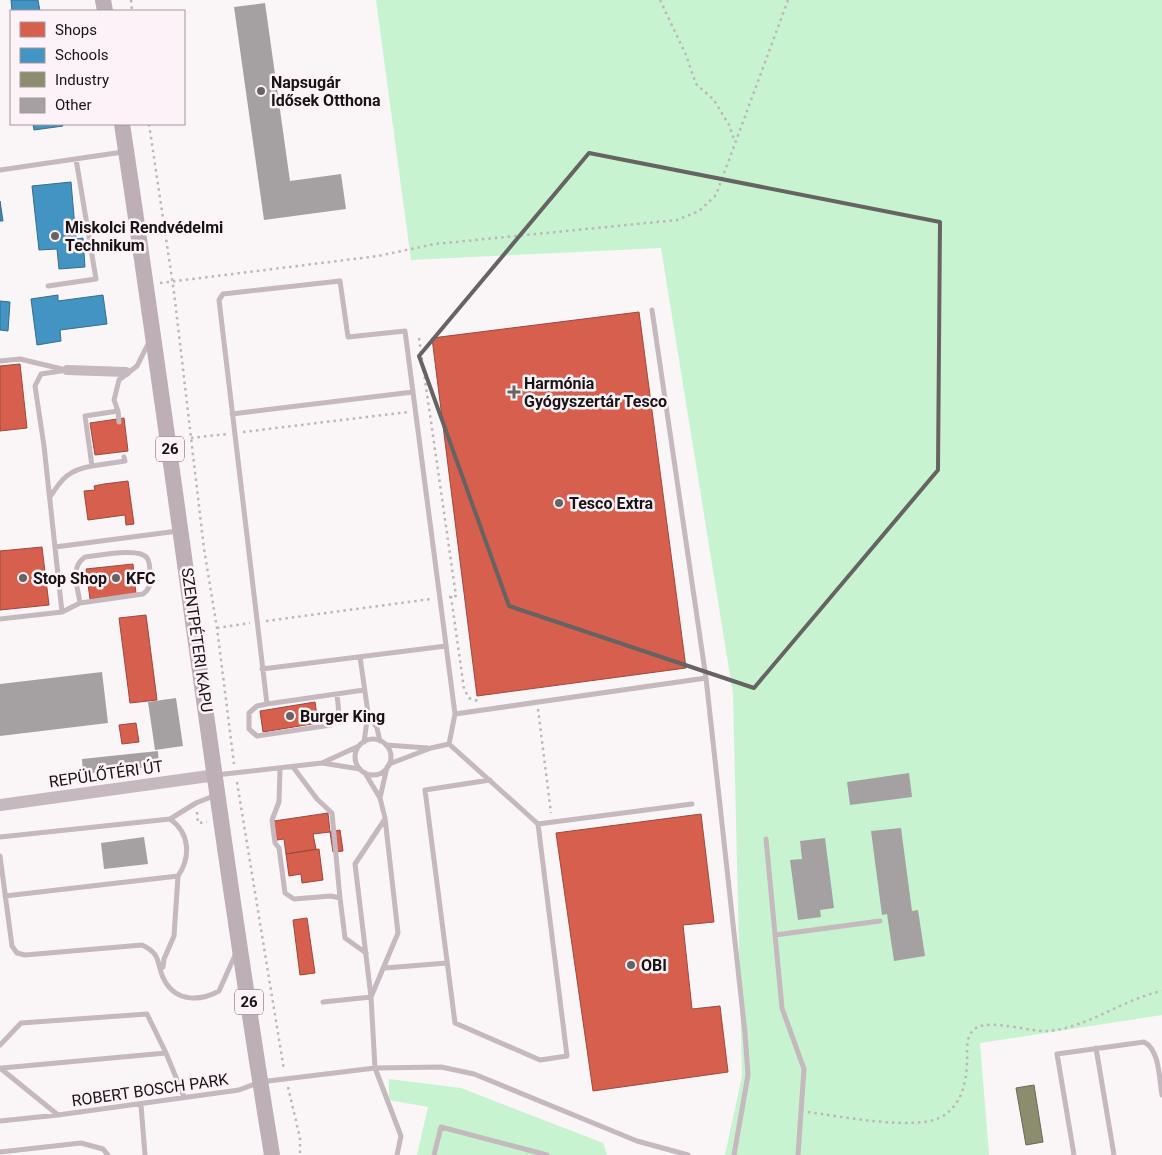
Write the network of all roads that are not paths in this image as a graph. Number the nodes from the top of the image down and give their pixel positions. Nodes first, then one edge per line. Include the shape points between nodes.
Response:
1 (122, 125) edge
2 (126, 151) junction
3 (76, 159) junction
4 (0, 170) edge
5 (48, 286) dead end
6 (652, 310) dead end
7 (152, 334) junction
8 (0, 361) edge
9 (67, 370) junction
10 (126, 372) junction
11 (413, 392) junction
12 (118, 411) junction
13 (232, 414) junction
14 (119, 422) dead end
15 (124, 457) dead end
16 (92, 466) junction
17 (49, 498) junction
18 (182, 530) junction
19 (55, 547) junction
20 (80, 603) junction
21 (62, 612) junction
22 (0, 619) edge
23 (446, 646) junction
24 (360, 657) junction
25 (262, 669) junction
26 (706, 678) junction
27 (364, 690) junction
28 (337, 695) junction
29 (267, 704) junction
30 (368, 713) junction
31 (455, 714) junction
32 (380, 740) junction
33 (364, 742) junction
34 (386, 744) junction
35 (449, 744) junction
36 (359, 746) junction
37 (431, 748) junction
38 (322, 763) junction
39 (388, 766) junction
40 (293, 767) junction
41 (280, 769) junction
42 (360, 769) junction
43 (365, 773) junction
44 (216, 775) junction
45 (490, 780) junction
46 (216, 795) junction
47 (380, 798) junction
48 (692, 804) dead end
49 (0, 805) edge
50 (385, 818) junction
51 (170, 819) junction
52 (538, 824) junction
53 (0, 838) edge
54 (766, 839) dead end
55 (0, 856) edge
56 (178, 876) junction
57 (6, 896) junction
58 (340, 898) junction
59 (880, 921) dead end
60 (775, 935) junction
61 (241, 944) junction
62 (366, 953) junction
63 (447, 963) junction
64 (385, 968) junction
65 (162, 973) junction
66 (371, 997) junction
67 (323, 1002) dead end
68 (0, 1045) edge
69 (1096, 1048) junction
70 (166, 1053) junction
71 (1, 1068) edge
72 (375, 1068) junction
73 (260, 1082) junction
74 (1162, 1095) edge
75 (184, 1097) junction
76 (141, 1105) junction
77 (58, 1115) junction
78 (0, 1121) edge
79 (0, 1152) edge
80 (108, 1155) edge
81 (145, 1155) edge
82 (272, 1155) edge
83 (397, 1155) edge
84 (434, 1155) edge
85 (547, 1155) edge
86 (688, 1155) edge
87 (734, 1155) edge
88 (798, 1155) edge
89 (1074, 1155) edge
90 (1114, 1155) edge

1 - 2 main road, SZENTPÉTERI KAPU / 26
2 - 3 lane
2 - 7 main road, SZENTPÉTERI KAPU / 26
3 - 4 lane
3 - 5 lane via 96,279
6 - 26 lane
7 - 10 lane via 137,366
7 - 18 main road, SZENTPÉTERI KAPU / 26
8 - 9 lane via 20,359
9 - 10 street
9 - 17 lane via 41,374 34,386
10 - 12 lane via 116,386 114,400
11 - 13 lane
11 - 13 lane via 405,331 348,337 342,284 336,280 219,296
11 - 23 lane
12 - 14 lane
12 - 16 lane via 85,416
13 - 25 lane
15 - 16 lane via 124,460
16 - 17 lane via 76,468 60,480
17 - 19 lane
18 - 19 lane
18 - 44 main road, SZENTPÉTERI KAPU / 26
19 - 21 lane
20 - 20 lane via 148,591 151,580 148,560 134,552 80,561 75,572
20 - 21 lane
21 - 22 lane
23 - 24 lane
23 - 31 lane
24 - 25 lane
24 - 27 lane
25 - 29 lane
26 - 31 lane
26 - 87 lane via 748,1075
27 - 28 lane
27 - 30 lane
28 - 29 lane
28 - 29 lane via 338,718 331,725 257,736 249,729 249,713 256,706
30 - 32 lane
30 - 33 lane
31 - 35 lane
32 - 33 lane
32 - 34 lane
33 - 36 lane
34 - 37 lane
34 - 39 lane via 390,754
35 - 37 lane
35 - 45 lane
36 - 38 lane
36 - 42 lane via 356,759
37 - 39 lane
38 - 40 lane
38 - 42 lane
39 - 43 lane via 375,774
39 - 47 lane
40 - 41 lane
40 - 58 lane via 317,799 332,812
41 - 44 lane
41 - 58 lane via 279,802 272,820 285,893 294,900
42 - 43 lane
43 - 47 lane
44 - 46 main road, SZENTPÉTERI KAPU / 26
44 - 49 street, REPÜLŐTÉRI ÚT
45 - 52 lane
45 - 63 lane via 425,790
46 - 51 lane
46 - 61 main road, SZENTPÉTERI KAPU / 26
47 - 50 lane
48 - 52 lane
50 - 62 lane via 355,864
50 - 64 lane via 398,933
51 - 53 lane
51 - 56 lane via 181,830 188,849 184,868
52 - 63 lane via 567,1056 540,1060 455,1023
54 - 60 lane
55 - 57 lane
56 - 57 lane
56 - 65 lane via 174,936
57 - 65 lane via 12,946 17,953 25,955 142,945 159,959
58 - 62 lane via 345,938
59 - 60 lane
60 - 88 lane via 782,1008 804,1069
61 - 65 lane via 218,991 210,996 188,999 166,983
61 - 73 main road, SZENTPÉTERI KAPU / 26
62 - 66 lane
63 - 64 lane
64 - 66 lane
66 - 67 lane
66 - 72 lane
68 - 70 lane via 21,1023 147,1014
69 - 74 lane via 1140,1042 1147,1044 1156,1056
69 - 89 lane via 1057,1054
69 - 90 lane
70 - 71 lane
70 - 75 lane
71 - 77 lane, ROBERT BOSCH PARK
72 - 73 lane, ROBERT BOSCH PARK
72 - 83 lane via 401,1136
72 - 86 lane, ROBERT BOSCH PARK via 441,1067 474,1074 637,1140
73 - 75 lane, ROBERT BOSCH PARK via 238,1090
73 - 82 main road, SZENTPÉTERI KAPU / 26
75 - 76 lane, ROBERT BOSCH PARK
76 - 77 lane, ROBERT BOSCH PARK
76 - 81 lane
77 - 78 lane
79 - 80 lane via 81,1143 103,1149
84 - 85 lane via 441,1127

